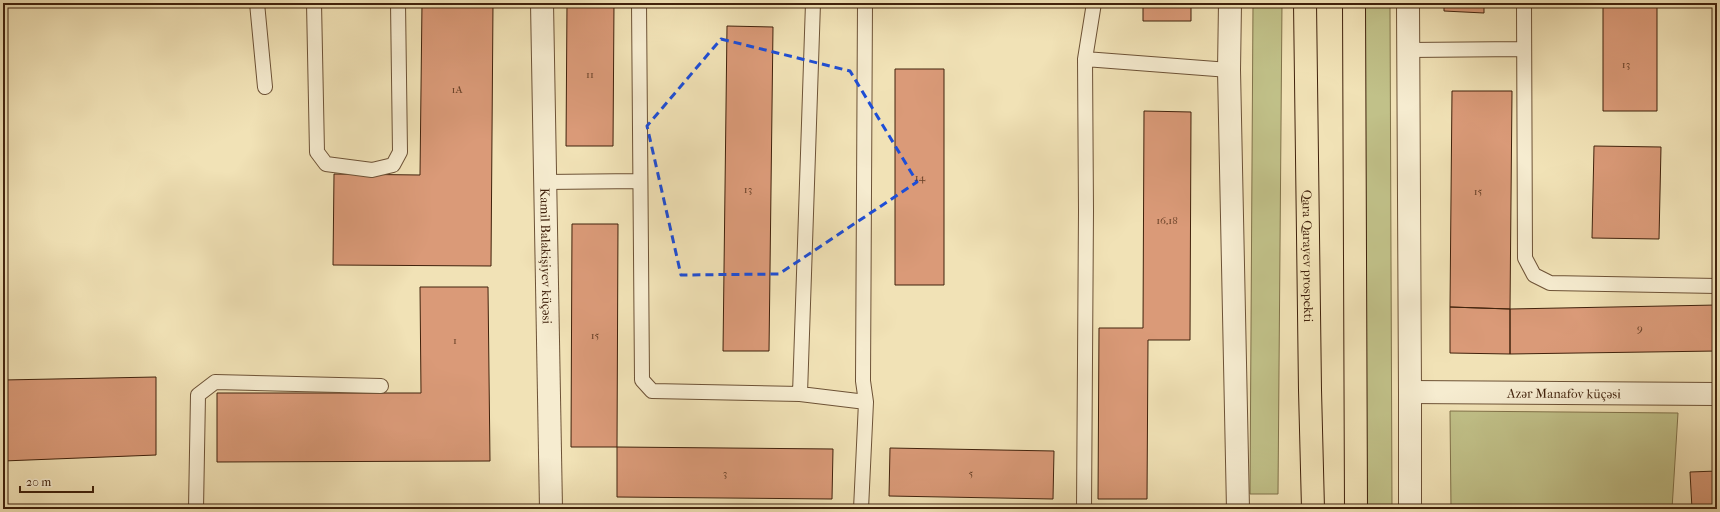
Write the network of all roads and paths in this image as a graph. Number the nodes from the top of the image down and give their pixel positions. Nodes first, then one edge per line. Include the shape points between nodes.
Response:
1 (257, 3) edge
2 (314, 3) edge
3 (398, 3) edge
4 (542, 3) edge
5 (639, 3) edge
6 (813, 3) edge
7 (865, 3) edge
8 (1094, 3) edge
9 (1230, 3) edge
10 (1305, 3) edge
11 (1354, 3) edge
12 (1408, 3) edge
13 (1524, 3) edge
14 (1524, 49) junction
15 (1408, 50) junction
16 (1085, 59) junction
17 (1229, 70) junction
18 (265, 87) dead end
19 (640, 181) junction
20 (545, 182) junction
21 (1717, 286) edge
22 (381, 386) dead end
23 (1410, 392) junction
24 (800, 394) junction
25 (1717, 394) edge
26 (866, 402) junction
27 (196, 509) edge
28 (551, 509) edge
29 (861, 509) edge
30 (1084, 509) edge
31 (1238, 509) edge
32 (1313, 509) edge
33 (1356, 509) edge
34 (1410, 509) edge

1 - 18 lane
2 - 3 lane via 317,152 326,164 372,170 393,165 400,152
4 - 20 street, Kamil Balakişiyev küçəsi
5 - 19 lane
6 - 24 lane
7 - 26 lane via 863,252
8 - 16 lane
9 - 17 street
10 - 32 main road, Qara Qarayev prospekti
11 - 33 main road
12 - 15 street
13 - 14 lane
14 - 15 lane
14 - 21 lane via 1525,258 1534,275 1550,283
15 - 23 street
16 - 17 lane
16 - 30 lane
17 - 31 street
19 - 20 lane
19 - 24 lane via 642,380 652,391
20 - 28 street, Kamil Balakişiyev küçəsi
22 - 27 lane via 214,382 198,395
23 - 25 street, Azər Manafov küçəsi
23 - 34 street
24 - 26 lane
26 - 29 lane

